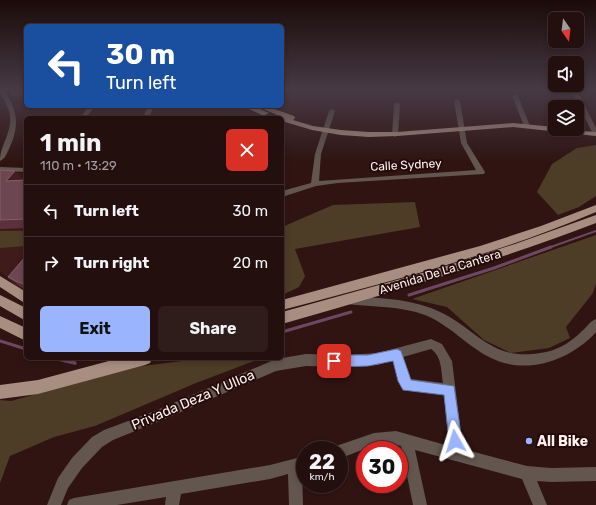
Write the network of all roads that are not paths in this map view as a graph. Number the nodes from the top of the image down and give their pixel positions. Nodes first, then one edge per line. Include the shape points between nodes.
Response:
1 (13, 114) edge
2 (331, 114) edge
3 (396, 114) edge
4 (459, 114) edge
5 (522, 114) edge
6 (586, 114) edge
7 (284, 118) edge
8 (526, 124) junction
9 (548, 126) edge
10 (461, 127) junction
11 (326, 129) junction
12 (584, 130) edge
13 (595, 132) edge
14 (395, 133) junction
15 (0, 159) edge
16 (0, 169) edge
17 (24, 170) edge
18 (315, 184) junction
19 (284, 193) edge
20 (596, 208) edge
21 (596, 219) edge
22 (0, 281) edge
23 (24, 298) edge
24 (0, 300) edge
25 (346, 300) junction
26 (284, 305) edge
27 (24, 314) edge
28 (284, 317) edge
29 (0, 322) edge
30 (596, 324) edge
31 (24, 334) edge
32 (397, 355) junction
33 (138, 360) edge
34 (450, 390) junction
35 (0, 392) edge
36 (407, 440) junction
37 (348, 449) edge
38 (457, 455) junction
39 (296, 465) edge
40 (527, 473) junction
41 (596, 474) edge
42 (175, 488) junction
43 (297, 493) edge
44 (54, 505) edge
45 (74, 505) edge
46 (172, 505) edge
47 (296, 505) edge
48 (420, 505) edge
49 (540, 505) edge

1 - 15 street via 14,124
2 - 11 street
3 - 14 street
4 - 10 street
5 - 8 street
6 - 13 street
7 - 11 main road
8 - 9 main road
8 - 10 main road
8 - 13 main road
10 - 14 main road
10 - 18 street, Calle Sydney via 466,148 481,172 351,179
11 - 14 main road via 356,134
11 - 18 street via 318,154
12 - 13 main road
16 - 17 street
18 - 19 street, Calle Sydney
20 - 26 main road, Avenida De La Cantera via 497,245
21 - 25 main road, Avenida De La Cantera via 502,254
22 - 23 main road
24 - 27 main road
25 - 28 main road, Avenida De La Cantera
25 - 30 street via 427,311 447,321 494,354 518,361 537,359 563,351 575,345
29 - 31 main road
32 - 34 street via 404,381 408,385
32 - 34 street, Privada Deza Y Ulloa via 428,344 437,346 446,361
32 - 44 street, Privada Deza Y Ulloa via 368,360 288,362 109,434 97,442 77,463 63,483
33 - 35 main road via 38,387
34 - 38 street
36 - 37 street via 374,440
36 - 38 street
36 - 48 street
38 - 40 street
39 - 42 street
40 - 41 street
40 - 49 street
42 - 45 street
42 - 46 street
43 - 47 street

